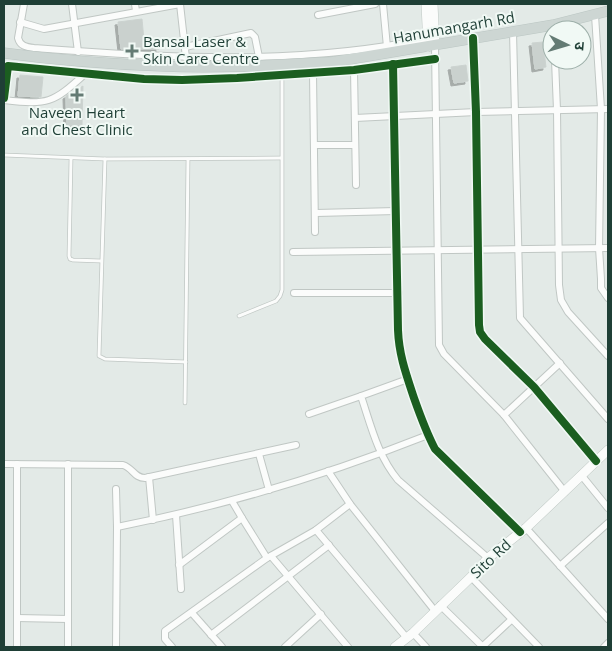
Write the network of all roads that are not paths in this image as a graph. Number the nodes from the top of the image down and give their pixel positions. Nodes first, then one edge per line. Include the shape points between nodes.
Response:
1 (24, 4) edge
2 (72, 4) edge
3 (135, 4) edge
4 (180, 4) edge
5 (375, 4) edge
6 (383, 4) edge
7 (426, 4) edge
8 (433, 4) edge
9 (606, 4) edge
10 (608, 10) edge
11 (136, 11) junction
12 (595, 14) junction
13 (318, 15) dead end
14 (577, 20) edge
15 (20, 22) junction
16 (75, 24) junction
17 (542, 29) edge
18 (513, 32) junction
19 (473, 38) junction
20 (19, 43) junction
21 (431, 43) junction
22 (185, 47) junction
23 (386, 48) junction
24 (78, 52) junction
25 (4, 53) edge
26 (259, 56) junction
27 (186, 58) junction
28 (435, 59) junction
29 (393, 64) junction
30 (8, 66) junction
31 (354, 70) junction
32 (555, 70) edge
33 (86, 73) junction
34 (313, 73) junction
35 (282, 74) junction
36 (4, 99) edge
37 (605, 109) edge
38 (557, 110) junction
39 (516, 111) junction
40 (476, 112) junction
41 (436, 114) junction
42 (395, 116) junction
43 (355, 118) junction
44 (314, 145) junction
45 (355, 145) junction
46 (4, 155) edge
47 (281, 158) junction
48 (72, 159) junction
49 (188, 159) junction
50 (105, 160) junction
51 (356, 185) dead end
52 (396, 210) junction
53 (316, 213) junction
54 (315, 232) dead end
55 (558, 248) junction
56 (599, 248) junction
57 (608, 248) edge
58 (437, 249) junction
59 (398, 250) junction
60 (478, 250) junction
61 (518, 250) junction
62 (293, 252) dead end
63 (101, 261) junction
64 (294, 293) dead end
65 (399, 293) junction
66 (608, 298) edge
67 (239, 316) dead end
68 (608, 356) edge
69 (186, 362) junction
70 (560, 363) junction
71 (408, 379) junction
72 (534, 387) junction
73 (361, 396) junction
74 (185, 403) dead end
75 (309, 414) dead end
76 (504, 415) junction
77 (608, 418) edge
78 (428, 435) junction
79 (296, 446) dead end
80 (608, 450) edge
81 (259, 454) junction
82 (381, 454) junction
83 (596, 461) junction
84 (4, 464) edge
85 (17, 464) junction
86 (68, 464) junction
87 (328, 471) junction
88 (582, 476) junction
89 (149, 478) junction
90 (116, 489) dead end
91 (269, 490) junction
92 (565, 492) junction
93 (232, 501) junction
94 (350, 504) junction
95 (608, 508) edge
96 (176, 516) junction
97 (242, 518) junction
98 (153, 520) junction
99 (608, 523) edge
100 (117, 527) junction
101 (316, 530) junction
102 (523, 530) junction
103 (329, 545) junction
104 (269, 557) junction
105 (488, 558) junction
106 (178, 565) junction
107 (560, 566) junction
108 (288, 575) junction
109 (471, 577) junction
110 (181, 588) dead end
111 (438, 608) junction
112 (192, 613) junction
113 (321, 614) junction
114 (17, 618) junction
115 (68, 619) junction
116 (608, 619) edge
117 (511, 620) junction
118 (211, 635) junction
119 (410, 635) junction
120 (608, 643) edge
121 (16, 647) edge
122 (68, 647) edge
123 (116, 647) edge
124 (172, 647) edge
125 (222, 647) edge
126 (285, 647) edge
127 (348, 647) edge
128 (395, 647) edge
129 (426, 647) edge
130 (482, 647) edge
131 (539, 647) edge
132 (604, 647) edge

1 - 15 street
2 - 16 street
3 - 11 street
4 - 11 street
4 - 22 street
5 - 13 street
6 - 23 street
7 - 21 main road
8 - 21 main road
9 - 10 street
10 - 12 main road, Hanumangarh Rd
11 - 16 street
12 - 14 main road, Hanumangarh Rd
12 - 37 street
15 - 16 street via 44,29
15 - 20 street
16 - 24 street
17 - 18 main road, Hanumangarh Rd
18 - 19 main road, Hanumangarh Rd
18 - 39 street
19 - 21 main road, Hanumangarh Rd
19 - 40 street
20 - 24 street via 34,48
20 - 30 street
21 - 23 street
21 - 25 main road, Hanumangarh Rd, bridge via 333,62 254,66 162,66
21 - 28 street
22 - 26 street via 250,33 255,37
22 - 27 street
23 - 26 street
24 - 27 street
26 - 27 street
28 - 29 street
28 - 41 street
29 - 31 street
29 - 42 street
30 - 33 street
30 - 36 street
31 - 34 street
31 - 43 street
32 - 38 street
33 - 35 street via 182,80
33 - 36 street via 52,100 31,103
34 - 35 street
34 - 44 street
35 - 47 lane
37 - 38 street
37 - 56 street
38 - 39 street
38 - 55 street
39 - 40 street
39 - 61 street
40 - 41 street
40 - 60 street
41 - 42 street
41 - 58 street
42 - 43 street
42 - 52 street
43 - 45 street
44 - 45 street
44 - 53 street
45 - 51 street
46 - 48 lane
47 - 49 lane
47 - 67 lane via 282,290 276,301
48 - 50 lane
48 - 63 lane via 69,256 74,260
49 - 50 lane
49 - 69 lane
50 - 63 lane
52 - 53 street
52 - 59 street
53 - 54 street
55 - 56 street
55 - 61 street
55 - 68 street via 561,300
56 - 57 street
56 - 66 street via 601,288
58 - 59 street
58 - 60 street
58 - 76 street via 439,344 444,354
59 - 62 street
59 - 65 street
60 - 61 street
60 - 72 street via 480,332
61 - 70 street via 520,318
63 - 69 lane via 99,356 106,360
64 - 65 street
65 - 71 street via 399,348
69 - 74 lane
70 - 72 street
70 - 77 street
71 - 73 street
71 - 78 street
72 - 76 street
72 - 83 street
73 - 75 street
73 - 82 street
76 - 92 street
78 - 82 street
78 - 102 street via 446,461
79 - 81 street
80 - 83 main road, Sito Rd
81 - 89 street
81 - 91 street
82 - 87 street
82 - 105 street via 398,480
83 - 88 main road, Sito Rd
84 - 85 street
85 - 86 street
85 - 114 street
86 - 89 street via 123,465 137,477
86 - 115 street
87 - 91 street
87 - 94 street
88 - 92 main road, Sito Rd
88 - 95 street
89 - 98 street
90 - 100 street
91 - 93 street
92 - 102 main road, Sito Rd
93 - 96 street
93 - 97 street
94 - 101 street
94 - 111 street
96 - 98 street
96 - 106 street
97 - 104 street
97 - 106 street
98 - 100 street
99 - 107 street
100 - 123 street
101 - 103 street
101 - 104 street
102 - 105 main road, Sito Rd
102 - 107 street
103 - 108 street
103 - 119 street
104 - 108 street
104 - 112 street
105 - 109 main road, Sito Rd
106 - 110 street
107 - 116 street
108 - 113 street
108 - 118 street
109 - 111 main road, Sito Rd
109 - 117 street
111 - 119 main road, Sito Rd
111 - 130 street
112 - 118 street
112 - 124 street via 165,631 165,639
113 - 126 street
113 - 127 street
114 - 115 street
114 - 121 street
115 - 122 street
117 - 130 street
117 - 131 street
118 - 125 street
119 - 128 main road, Sito Rd
119 - 129 street
120 - 132 street

